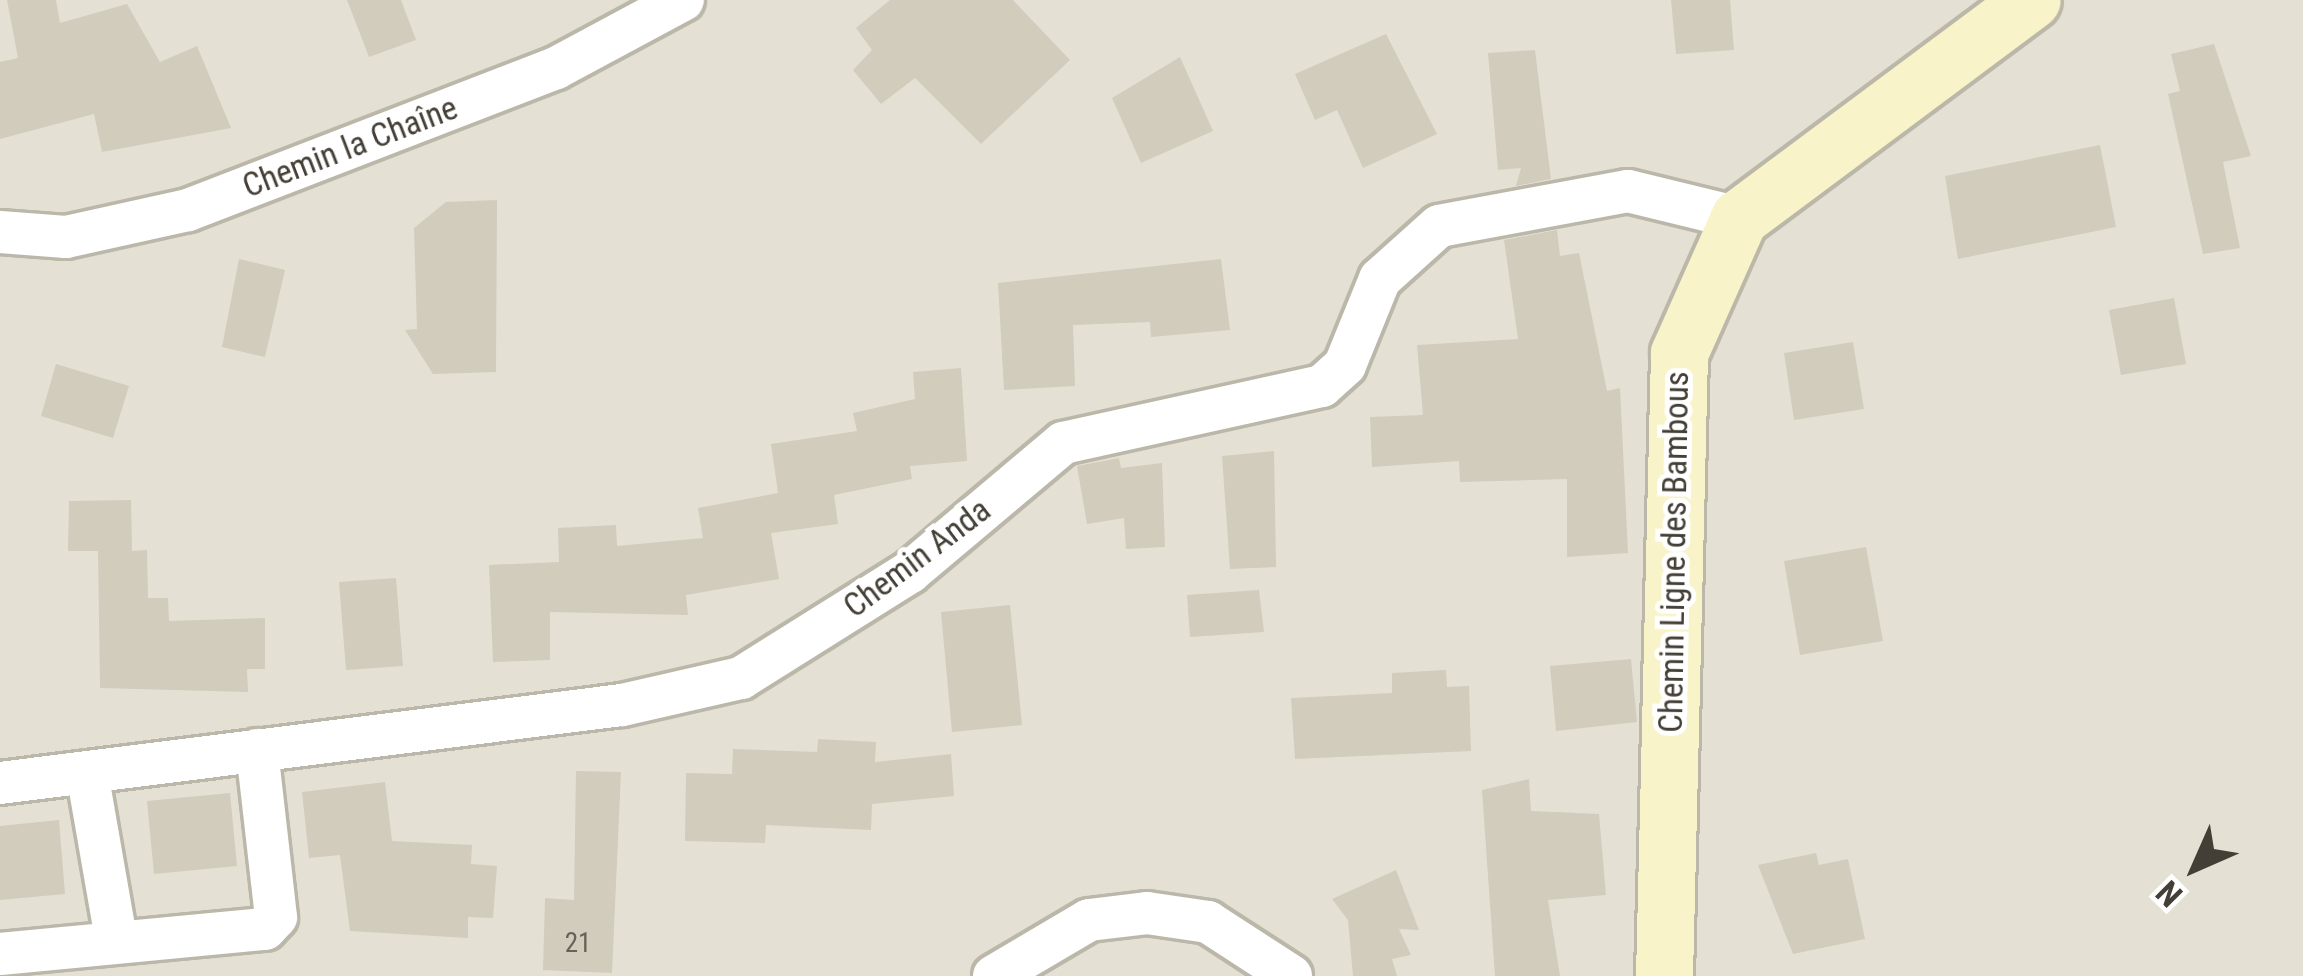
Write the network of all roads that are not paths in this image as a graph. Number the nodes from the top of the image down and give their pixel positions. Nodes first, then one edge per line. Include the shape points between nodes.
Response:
1 (683, 0) edge
2 (2032, 0) edge
3 (1739, 218) junction
4 (0, 232) edge
5 (256, 750) junction
6 (88, 778) junction
7 (0, 783) edge
8 (116, 939) junction
9 (0, 954) edge
10 (994, 976) edge
11 (1291, 976) edge
12 (1664, 976) edge

1 - 4 street, Chemin la Chaîne via 556,68 188,209 66,236
2 - 3 main road, Chemin Ligne des Bambous
3 - 5 street, Chemin Anda via 1628,190 1439,226 1380,279 1345,365 1322,386 1064,443 910,572 741,678 622,705
3 - 12 main road, Chemin Ligne des Bambous via 1679,353
5 - 6 street, Chemin Anda
5 - 8 street via 276,917 253,932
6 - 7 street, Chemin Anda
6 - 8 street
8 - 9 street
10 - 11 street via 1089,920 1148,914 1208,922

